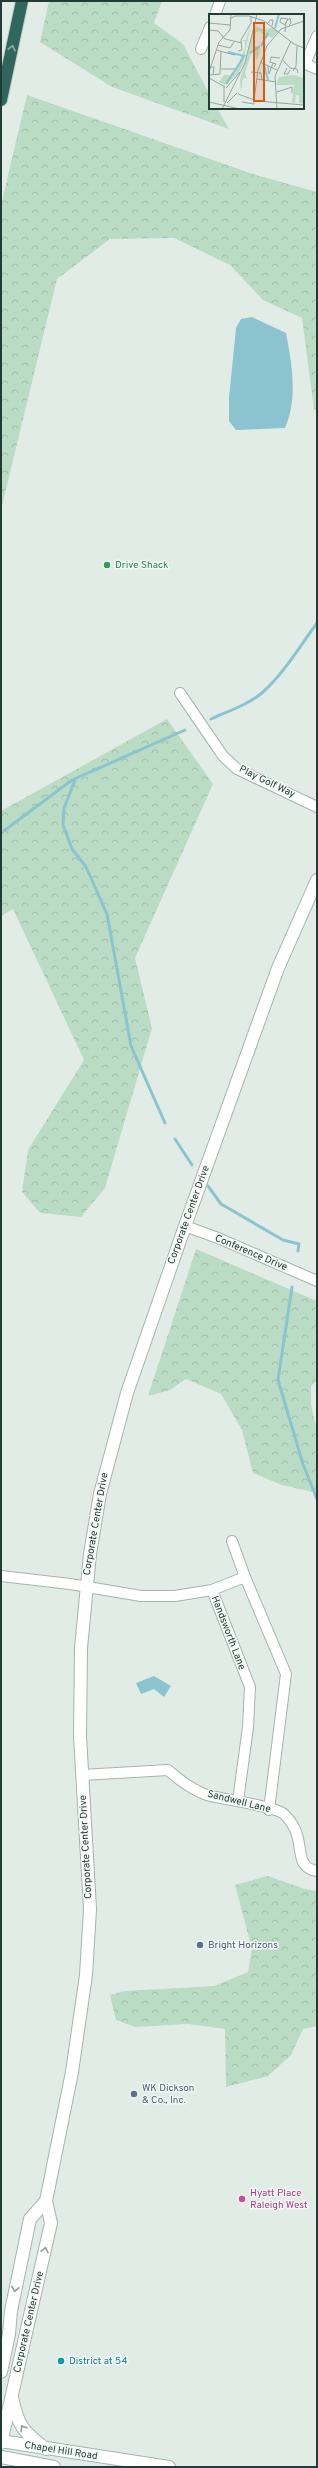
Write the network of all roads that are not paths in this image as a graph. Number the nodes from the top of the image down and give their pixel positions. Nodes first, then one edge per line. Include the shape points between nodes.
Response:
1 (22, 1) edge
2 (220, 1) edge
3 (215, 14) edge
4 (209, 29) edge
5 (317, 36) edge
6 (201, 49) dead end
7 (304, 64) edge
8 (317, 69) edge
9 (1, 100) edge
10 (180, 693) dead end
11 (317, 807) edge
12 (317, 880) edge
13 (185, 1226) junction
14 (317, 1282) edge
15 (232, 1541) dead end
16 (1, 1576) edge
17 (244, 1577) junction
18 (86, 1586) junction
19 (212, 1590) junction
20 (82, 1775) junction
21 (238, 1801) junction
22 (270, 1810) junction
23 (317, 1871) edge
24 (46, 2201) junction
25 (1, 2372) edge
26 (12, 2397) junction
27 (1, 2442) edge
28 (47, 2449) junction
29 (1, 2457) edge
30 (54, 2467) edge
31 (169, 2467) edge

9 -> 1 highway
2 - 3 street
4 - 6 street
5 - 7 street
7 - 8 street
10 - 11 street, Play Golf Way via 223,756 237,769
12 - 13 street, Corporate Center Drive via 278,968
13 - 14 street, Conference Drive
13 - 18 street, Corporate Center Drive via 117,1428 100,1494
15 - 17 street
16 - 18 street, Handsworth Lane
17 - 19 street
17 - 22 street via 286,1674
18 - 19 street, Handsworth Lane via 141,1596 175,1596
18 - 20 street, Corporate Center Drive via 80,1692
19 - 21 street, Handsworth Lane via 250,1687 248,1727
20 - 21 street, Sandwell Lane via 168,1770 185,1784 205,1794
20 - 24 street, Corporate Center Drive via 90,1909 86,1975 71,2079
21 - 22 street, Sandwell Lane
22 - 23 street, Sandwell Lane via 282,1812 292,1824 298,1836 301,1861 310,1870
24 -> 25 street, Corporate Center Drive via 30,2219 10,2311 9,2334
26 -> 24 street, Corporate Center Drive via 51,2223
26 - 27 street, Corporate Center Drive
28 -> 26 street via 23,2431
27 - 28 street, Chapel Hill Road
28 - 31 street, Chapel Hill Road
29 - 30 street, Chapel Hill Road

